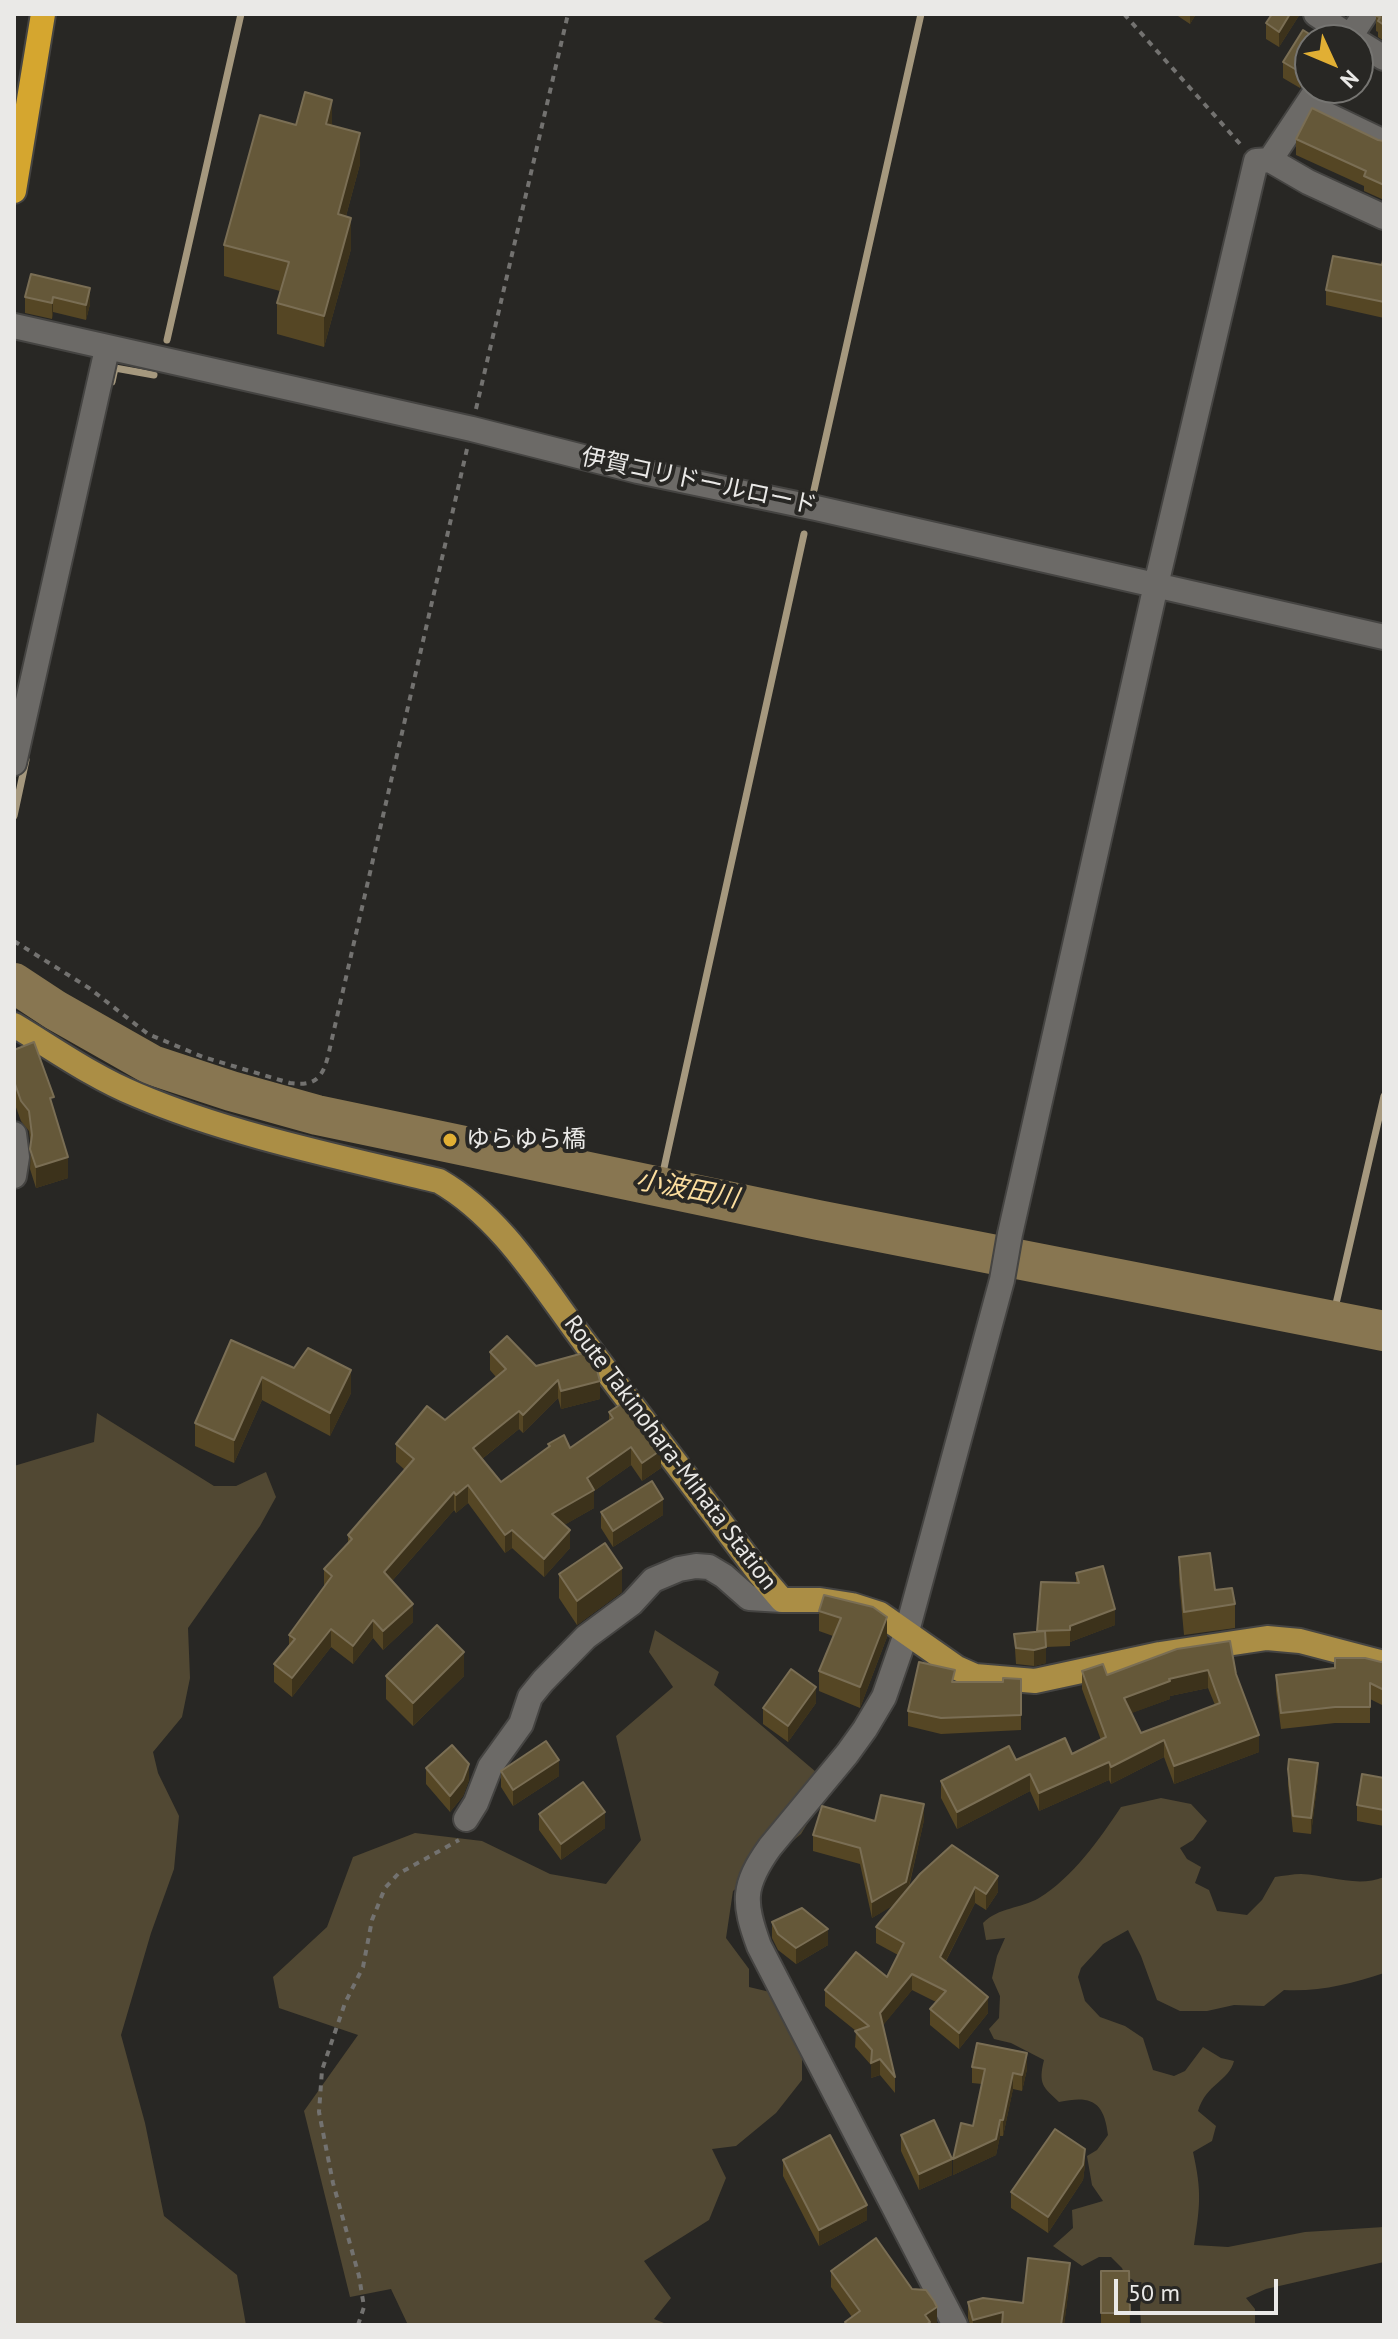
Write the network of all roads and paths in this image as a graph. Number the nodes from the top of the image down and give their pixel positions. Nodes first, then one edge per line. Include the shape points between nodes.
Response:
1 (43, 14) edge
2 (568, 14) edge
3 (1124, 14) edge
4 (1307, 104) edge
5 (1323, 104) edge
6 (1384, 142) edge
7 (1263, 160) junction
8 (14, 191) edge
9 (1384, 217) edge
10 (14, 326) edge
11 (107, 349) junction
12 (472, 429) junction
13 (1156, 585) junction
14 (1384, 637) edge
15 (14, 763) edge
16 (14, 941) edge
17 (14, 1025) edge
18 (14, 1134) edge
19 (14, 1176) edge
20 (782, 1600) junction
21 (907, 1631) junction
22 (1384, 1663) edge
23 (466, 1819) joint
24 (358, 2325) edge
25 (955, 2325) edge

1 - 8 highway
2 - 12 path
3 - 7 path
4 - 7 street
5 - 6 street
7 - 9 street
7 - 13 street
10 - 11 street, 伊賀コリドールロード
11 - 12 street, 伊賀コリドールロード
11 - 15 street
12 - 13 street, 伊賀コリドールロード via 638,471
12 - 16 path via 321,1075 302,1085 290,1083 148,1034 89,988
13 - 14 street, 伊賀コリドールロード
13 - 21 street via 1002,1280
17 - 20 main road, Route Takinohara-Mihata Station via 137,1096 305,1149 439,1181 457,1191 497,1227 537,1276
18 - 19 street
20 - 21 main road, Route Takinohara-Mihata Station via 852,1605
20 - 23 street via 749,1598 709,1567 687,1567 653,1580 586,1637 530,1697 521,1724 490,1767
21 - 22 main road, Route Takinohara-Mihata Station via 975,1676 1035,1681 1267,1638
21 - 25 street via 884,1697 865,1729 755,1867 747,1913 759,1946
23 - 24 path via 459,1841 398,1874 385,1888 363,1967 322,2070 319,2112 359,2276 364,2307

